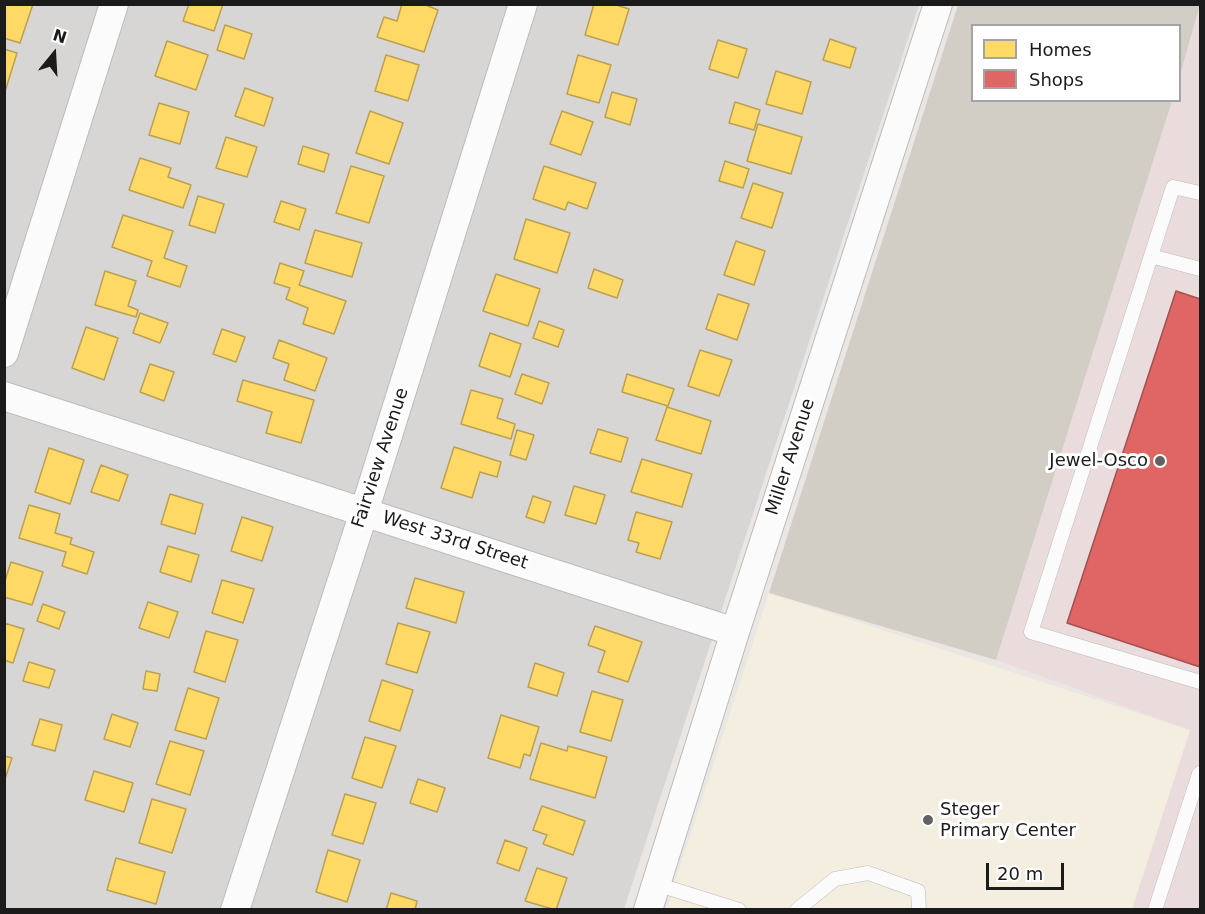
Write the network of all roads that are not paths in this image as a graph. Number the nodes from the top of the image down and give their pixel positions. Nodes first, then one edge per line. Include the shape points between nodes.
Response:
1 (114, 4) edge
2 (523, 4) edge
3 (938, 4) edge
4 (1200, 193) edge
5 (1151, 256) junction
6 (1200, 269) edge
7 (4, 352) edge
8 (4, 396) edge
9 (364, 512) junction
10 (735, 632) junction
11 (1200, 682) edge
12 (1200, 773) edge
13 (652, 896) edge
14 (235, 909) edge
15 (740, 909) edge
16 (796, 909) edge
17 (919, 909) edge
18 (1155, 909) edge

1 - 7 street
2 - 9 street, Fairview Avenue
3 - 10 street, Miller Avenue
4 - 5 lane via 1173,186
5 - 6 lane
5 - 11 lane via 1031,633
8 - 9 street, West 33rd Street
9 - 10 street, West 33rd Street
9 - 14 street, Fairview Avenue
10 - 13 street, Miller Avenue
12 - 18 lane
13 - 15 lane
16 - 17 lane via 835,879 868,873 918,891

